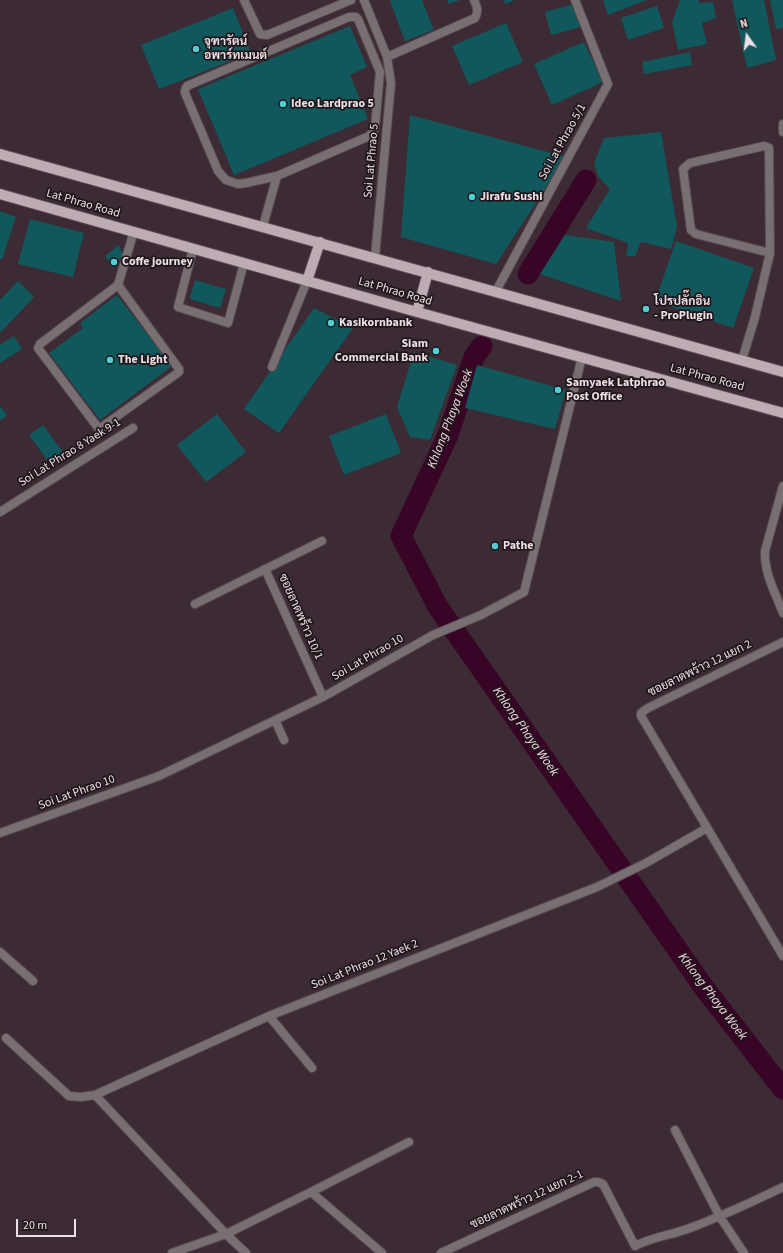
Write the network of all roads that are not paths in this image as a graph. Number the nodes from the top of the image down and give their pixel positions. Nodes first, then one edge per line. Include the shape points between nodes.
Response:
1 (244, 0) edge
2 (351, 0) edge
3 (364, 0) edge
4 (474, 0) edge
5 (575, 0) edge
6 (387, 57) junction
7 (783, 124) edge
8 (783, 132) edge
9 (0, 154) edge
10 (277, 176) junction
11 (0, 194) edge
12 (263, 226) junction
13 (134, 231) junction
14 (320, 242) junction
15 (193, 249) junction
16 (770, 253) junction
17 (375, 257) junction
18 (244, 264) junction
19 (428, 272) junction
20 (307, 281) junction
21 (118, 286) junction
22 (496, 291) junction
23 (417, 312) junction
24 (582, 357) junction
25 (742, 360) junction
26 (272, 367) dead end
27 (783, 372) edge
28 (783, 413) edge
29 (133, 428) dead end
30 (783, 486) edge
31 (781, 500) edge
32 (0, 512) edge
33 (322, 541) dead end
34 (265, 569) junction
35 (195, 604) dead end
36 (783, 613) edge
37 (783, 642) edge
38 (323, 698) junction
39 (275, 720) junction
40 (284, 740) dead end
41 (707, 828) junction
42 (0, 833) edge
43 (0, 952) edge
44 (783, 956) edge
45 (34, 981) dead end
46 (270, 1016) junction
47 (6, 1038) dead end
48 (312, 1068) dead end
49 (94, 1095) junction
50 (675, 1130) dead end
51 (409, 1142) dead end
52 (783, 1187) edge
53 (311, 1192) junction
54 (720, 1217) junction
55 (226, 1234) junction
56 (636, 1250) edge
57 (172, 1253) edge
58 (246, 1253) edge
59 (382, 1253) edge
60 (441, 1253) edge
61 (744, 1253) edge

1 - 2 street via 260,34 267,35
3 - 6 street, Soi Lat Phrao 5
4 - 6 street via 478,14 475,18
5 - 22 street, Soi Lat Phrao 5/1 via 608,84
6 - 17 street, Soi Lat Phrao 5 via 391,84
7 - 8 street
9 - 12 main road
10 - 10 street via 373,133 380,72 356,17 349,17 186,86 185,93 218,171 226,180 238,184
10 - 12 street
11 - 13 main road, Lat Phrao Road
12 - 14 main road
13 - 15 main road, Lat Phrao Road
13 - 21 street
14 - 17 main road
14 - 20 main road
15 - 18 main road, Lat Phrao Road
15 - 18 street via 178,307 228,323
16 - 16 street via 696,234 691,230 683,169 690,163 764,146 769,148
16 - 25 street
17 - 19 main road
18 - 20 main road, Lat Phrao Road
19 - 22 main road
19 - 23 main road
20 - 23 main road, Lat Phrao Road
20 - 26 street
21 - 21 street via 38,348 99,429 179,372
22 - 25 main road
23 - 24 main road, Lat Phrao Road
24 - 28 main road, Lat Phrao Road
24 - 38 street, Soi Lat Phrao 10 via 524,592 481,615 434,635
25 - 27 main road
29 - 32 street, Soi Lat Phrao 8 Yaek 9-1
30 - 31 street
31 - 36 street via 765,551 765,561 767,574
33 - 34 street, ซอยลาดพร้าว 10/1
34 - 35 street, ซอยลาดพร้าว 10/1
34 - 38 street, ซอยลาดพร้าว 10/1
37 - 41 street, ซอยลาดพร้าว 12 แยก 2 via 641,713
38 - 39 street, Soi Lat Phrao 10
39 - 40 street
39 - 42 street, Soi Lat Phrao 10 via 158,776
41 - 44 street
41 - 46 street, Soi Lat Phrao 12 Yaek 2 via 646,863 597,887
43 - 45 street
46 - 48 street
46 - 49 street, Soi Lat Phrao 12 Yaek 2
47 - 49 street via 69,1096
49 - 55 street
50 - 54 street
51 - 53 street
52 - 54 street, ซอยลาดพร้าว 12 แยก 2-1
53 - 55 street
53 - 59 street
54 - 56 street, ซอยลาดพร้าว 12 แยก 2-1 via 651,1240
54 - 61 street
55 - 57 street
55 - 58 street
56 - 60 street, ซอยลาดพร้าว 12 แยก 2-1 via 603,1184 594,1182

